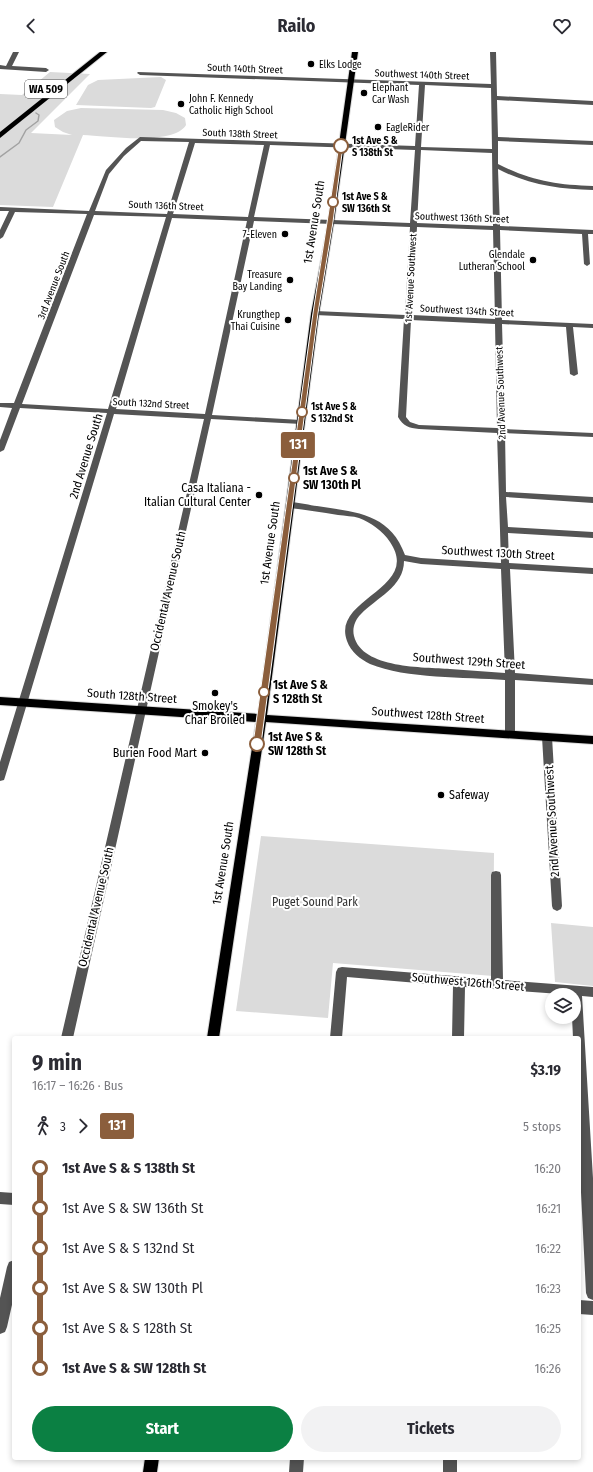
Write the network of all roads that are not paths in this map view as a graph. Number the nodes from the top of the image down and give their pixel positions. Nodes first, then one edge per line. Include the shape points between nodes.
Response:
1 (16, 52) edge
2 (92, 52) edge
3 (104, 52) edge
4 (355, 52) edge
5 (493, 52) edge
6 (0, 67) edge
7 (8, 68) junction
8 (46, 70) dead end
9 (140, 73) dead end
10 (351, 80) junction
11 (422, 83) junction
12 (493, 86) junction
13 (493, 98) junction
14 (31, 101) dead end
15 (593, 102) edge
16 (0, 136) edge
17 (140, 139) joint
18 (495, 139) junction
19 (192, 141) junction
20 (593, 143) edge
21 (267, 144) junction
22 (341, 146) junction
23 (418, 148) junction
24 (495, 151) junction
25 (496, 165) junction
26 (593, 188) edge
27 (0, 209) edge
28 (13, 209) junction
29 (92, 212) junction
30 (170, 216) junction
31 (250, 219) junction
32 (331, 222) junction
33 (413, 225) junction
34 (496, 228) junction
35 (585, 232) junction
36 (593, 232) edge
37 (0, 237) edge
38 (587, 264) dead end
39 (315, 313) junction
40 (408, 317) junction
41 (498, 321) junction
42 (569, 325) junction
43 (593, 326) edge
44 (574, 374) dead end
45 (0, 405) edge
46 (18, 406) junction
47 (112, 411) junction
48 (208, 417) junction
49 (301, 422) junction
50 (502, 431) junction
51 (593, 436) edge
52 (0, 450) edge
53 (502, 494) junction
54 (593, 500) edge
55 (290, 506) junction
56 (504, 530) junction
57 (593, 535) edge
58 (402, 558) junction
59 (505, 566) junction
60 (593, 571) edge
61 (510, 676) junction
62 (593, 682) edge
63 (0, 701) edge
64 (24, 702) junction
65 (141, 710) junction
66 (262, 717) junction
67 (510, 733) junction
68 (547, 737) junction
69 (593, 740) edge
70 (0, 778) edge
71 (496, 875) dead end
72 (557, 906) dead end
73 (459, 982) junction
74 (497, 985) junction
75 (545, 989) edge
76 (581, 991) edge
77 (593, 992) edge
78 (578, 1024) edge
79 (67, 1036) edge
80 (213, 1036) edge
81 (336, 1036) edge
82 (458, 1036) edge
83 (579, 1036) edge
84 (581, 1074) edge
85 (0, 1198) edge
86 (12, 1199) edge
87 (12, 1276) edge
88 (593, 1293) edge
89 (581, 1307) edge
90 (593, 1308) edge
91 (0, 1327) edge
92 (152, 1460) edge
93 (298, 1460) edge
94 (450, 1460) edge
95 (150, 1472) edge
96 (296, 1472) edge
97 (450, 1472) edge

1 - 7 street
2 - 14 highway, WA 509
3 - 16 highway, WA 509
4 - 10 main road, 1st Avenue South
5 - 12 street, 2nd Avenue Southwest
6 - 7 street
7 - 8 street
9 - 10 street, South 140th Street
10 - 11 street, Southwest 140th Street
10 - 22 main road, 1st Avenue South
11 - 12 street, Southwest 140th Street
11 - 23 street, 1st Avenue Southwest
12 - 13 street, 2nd Avenue Southwest
13 - 15 street
13 - 18 street, 2nd Avenue Southwest
17 - 19 street, South 138th Street
17 - 29 street, 3rd Avenue South via 109,168
18 - 20 street
18 - 24 street, 2nd Avenue Southwest
19 - 21 street, South 138th Street
19 - 30 street, 2nd Avenue South
21 - 22 street, South 138th Street
21 - 31 street, Occidental Avenue South
22 - 23 street, South 138th Street
22 - 32 main road, 1st Avenue South
23 - 24 street, South 138th Street
23 - 33 street, 1st Avenue Southwest
24 - 25 street, 2nd Avenue Southwest
25 - 26 street via 522,179 536,183
25 - 34 street, 2nd Avenue Southwest
27 - 28 street, South 136th Street
28 - 29 street, South 136th Street
28 - 37 street
29 - 30 street, South 136th Street
29 - 46 street, 3rd Avenue South
30 - 31 street, South 136th Street
30 - 47 street, 2nd Avenue South
31 - 32 street, South 136th Street
31 - 48 street, Occidental Avenue South
32 - 33 street, Southwest 136th Street
32 - 39 main road, 1st Avenue South
33 - 34 street, Southwest 136th Street
33 - 40 street, 1st Avenue Southwest
34 - 35 street, Southwest 136th Street
34 - 41 street, 2nd Avenue Southwest
35 - 36 street, Southwest 136th Street
35 - 38 street
39 - 40 street, Southwest 134th Street
39 - 49 main road, 1st Avenue South
40 - 41 street, Southwest 134th Street
40 - 50 street, 1st Avenue Southwest via 402,417 406,424 419,427
41 - 42 street, Southwest 134th Street
41 - 50 street, 2nd Avenue Southwest
42 - 43 street, Southwest 134th Street
42 - 44 street
45 - 46 street, South 132nd Street
46 - 47 street, South 132nd Street
46 - 52 street, 3rd Avenue South
47 - 48 street, South 132nd Street
47 - 64 street, 2nd Avenue South
48 - 49 street, South 132nd Street
48 - 65 street, Occidental Avenue South
49 - 55 main road, 1st Avenue South
50 - 51 street
50 - 53 street, 2nd Avenue Southwest
53 - 54 street
53 - 56 street, 2nd Avenue Southwest
55 - 58 street via 345,512 370,519 397,546
55 - 66 main road, 1st Avenue South
56 - 57 street
56 - 59 street, 2nd Avenue Southwest
58 - 59 street, Southwest 130th Street
58 - 61 street, Southwest 129th Street via 400,569 386,588 351,621 349,630 356,651 364,657 392,667 410,670
59 - 60 street, Southwest 130th Street
59 - 61 street, 2nd Avenue Southwest
61 - 62 street, Southwest 129th Street
61 - 67 street, 2nd Avenue Southwest
63 - 64 main road, South 128th Street
64 - 65 main road, South 128th Street
64 - 70 street, 2nd Avenue South
65 - 66 main road, South 128th Street
65 - 79 street, Occidental Avenue South
66 - 67 main road, Southwest 128th Street
66 - 80 main road, 1st Avenue South
67 - 68 main road, Southwest 128th Street
68 - 69 main road, Southwest 128th Street
68 - 72 street, 2nd Avenue Southwest
71 - 74 street
73 - 74 street, Southwest 126th Street
73 - 81 street, Southwest 126th Street via 342,972
73 - 82 street
74 - 75 street, Southwest 126th Street
76 - 77 street, Southwest 126th Street
78 - 83 street
84 - 88 street
85 - 86 street
87 - 91 street
89 - 90 street
92 - 95 main road
93 - 96 street
94 - 97 street

